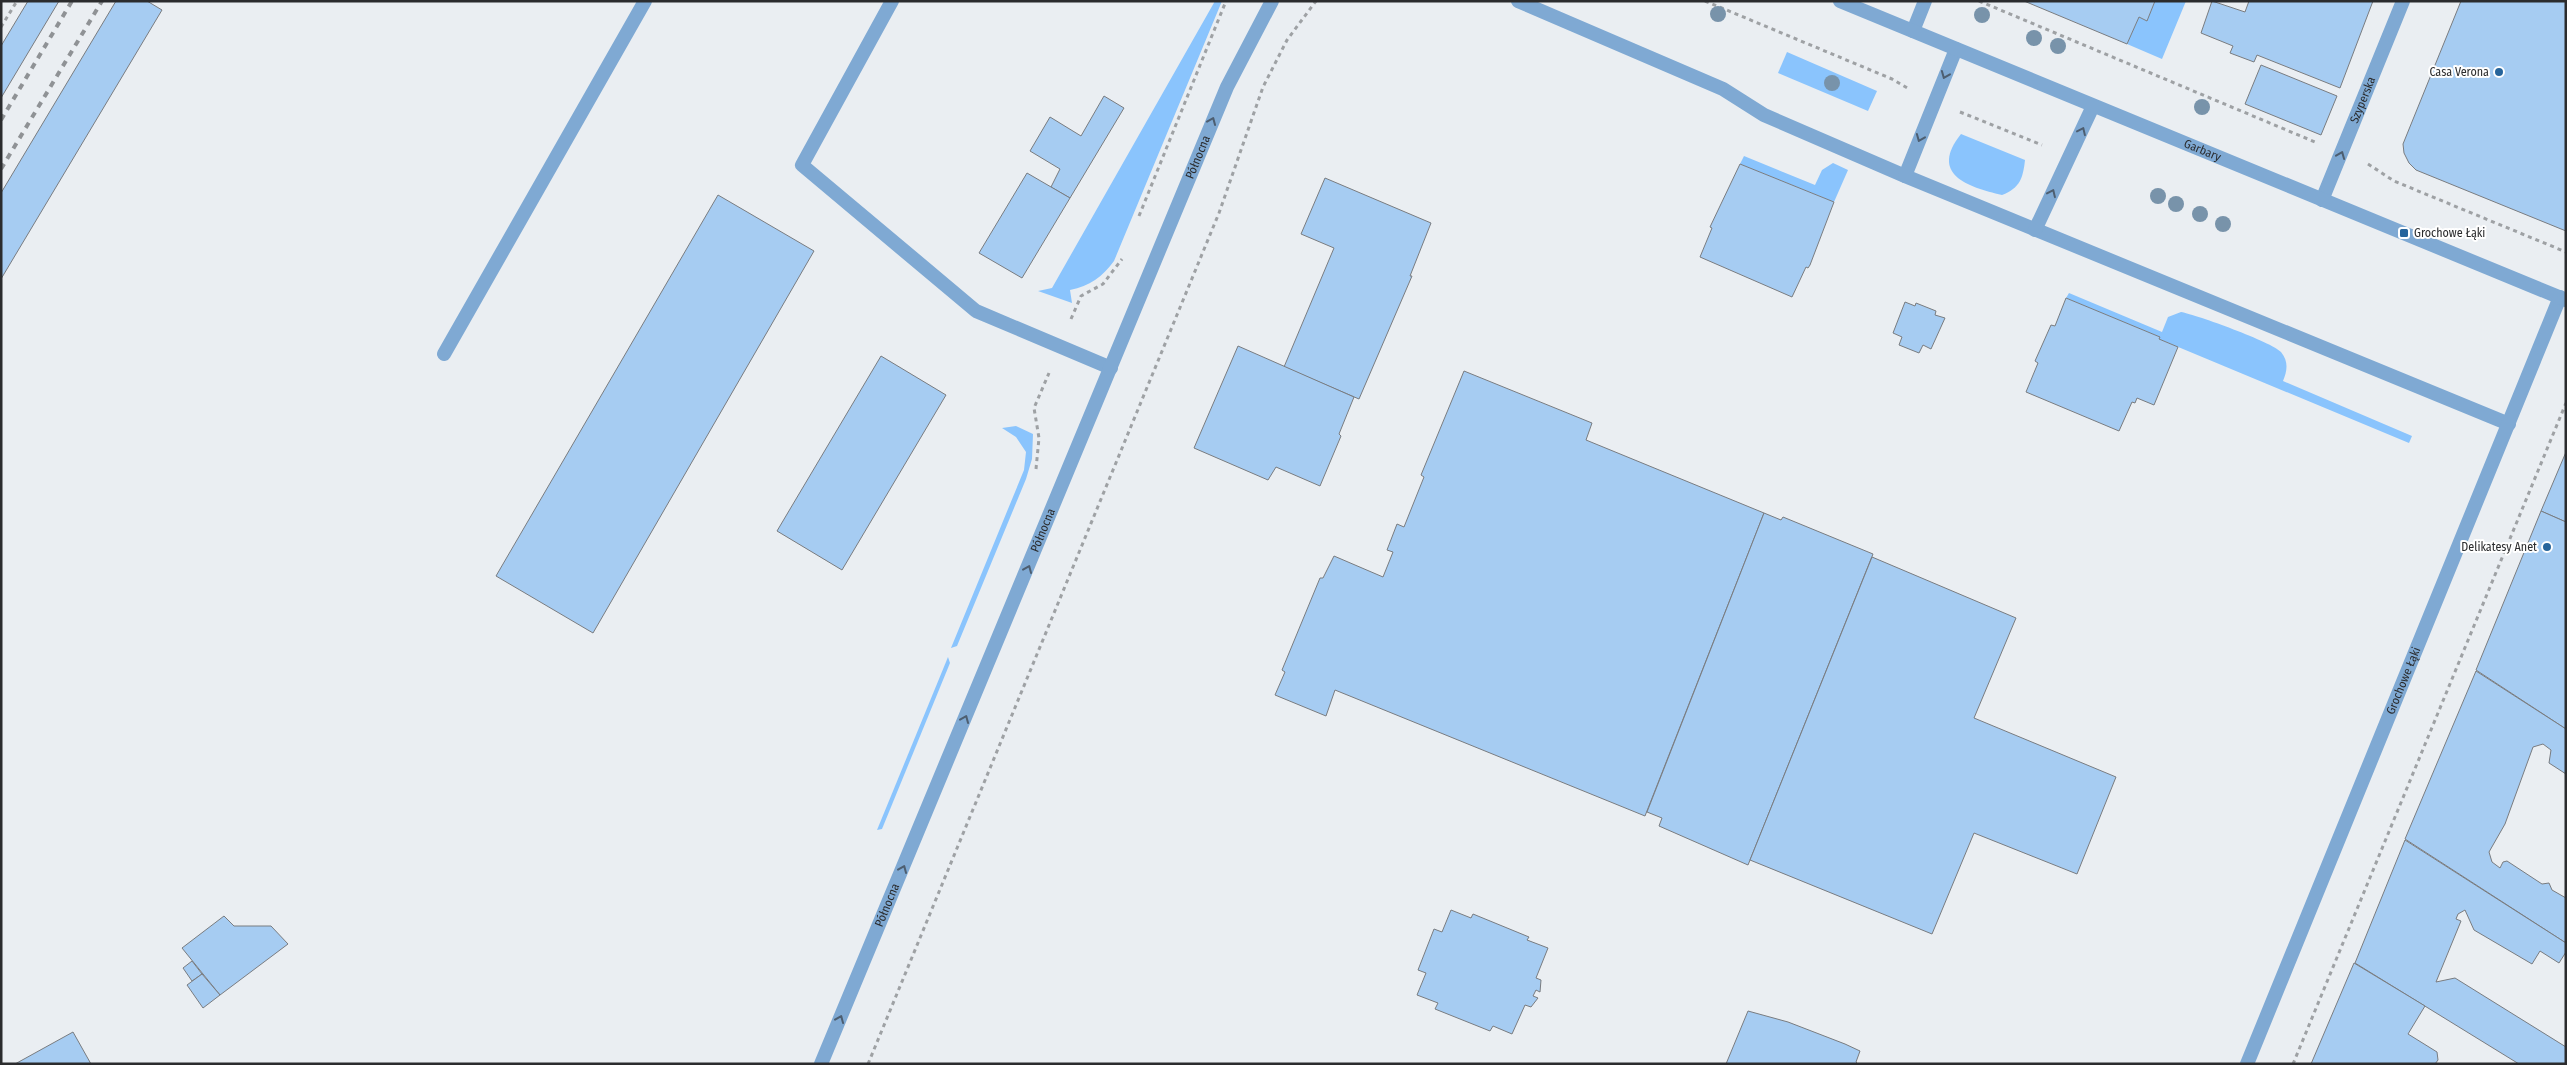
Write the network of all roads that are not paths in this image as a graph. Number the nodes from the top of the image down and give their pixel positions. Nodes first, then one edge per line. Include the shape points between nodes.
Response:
1 (646, 1) edge
2 (892, 1) edge
3 (1272, 1) edge
4 (1518, 1) edge
5 (1840, 1) edge
6 (1925, 1) edge
7 (2403, 1) edge
8 (1913, 31) junction
9 (1956, 49) junction
10 (2093, 106) junction
11 (1905, 176) junction
12 (2322, 200) junction
13 (2035, 230) junction
14 (2563, 298) edge
15 (444, 354) dead end
16 (1111, 368) junction
17 (2509, 424) junction
18 (821, 1064) edge
19 (2247, 1064) edge

1 - 15 street
2 - 16 street via 802,165 976,311
16 -> 3 street, Północna via 1227,87
4 - 11 street via 1723,89 1764,115
5 - 8 street, Garbary
6 - 8 street
12 -> 7 street, Szyperska
8 - 9 street, Garbary
9 - 10 street, Garbary
9 -> 11 street
10 - 12 street, Garbary
13 -> 10 street
11 - 13 street
12 - 14 street, Garbary
13 - 17 street
14 - 17 street, Grochowe Łąki
18 -> 16 street, Północna
17 - 19 street, Grochowe Łąki

